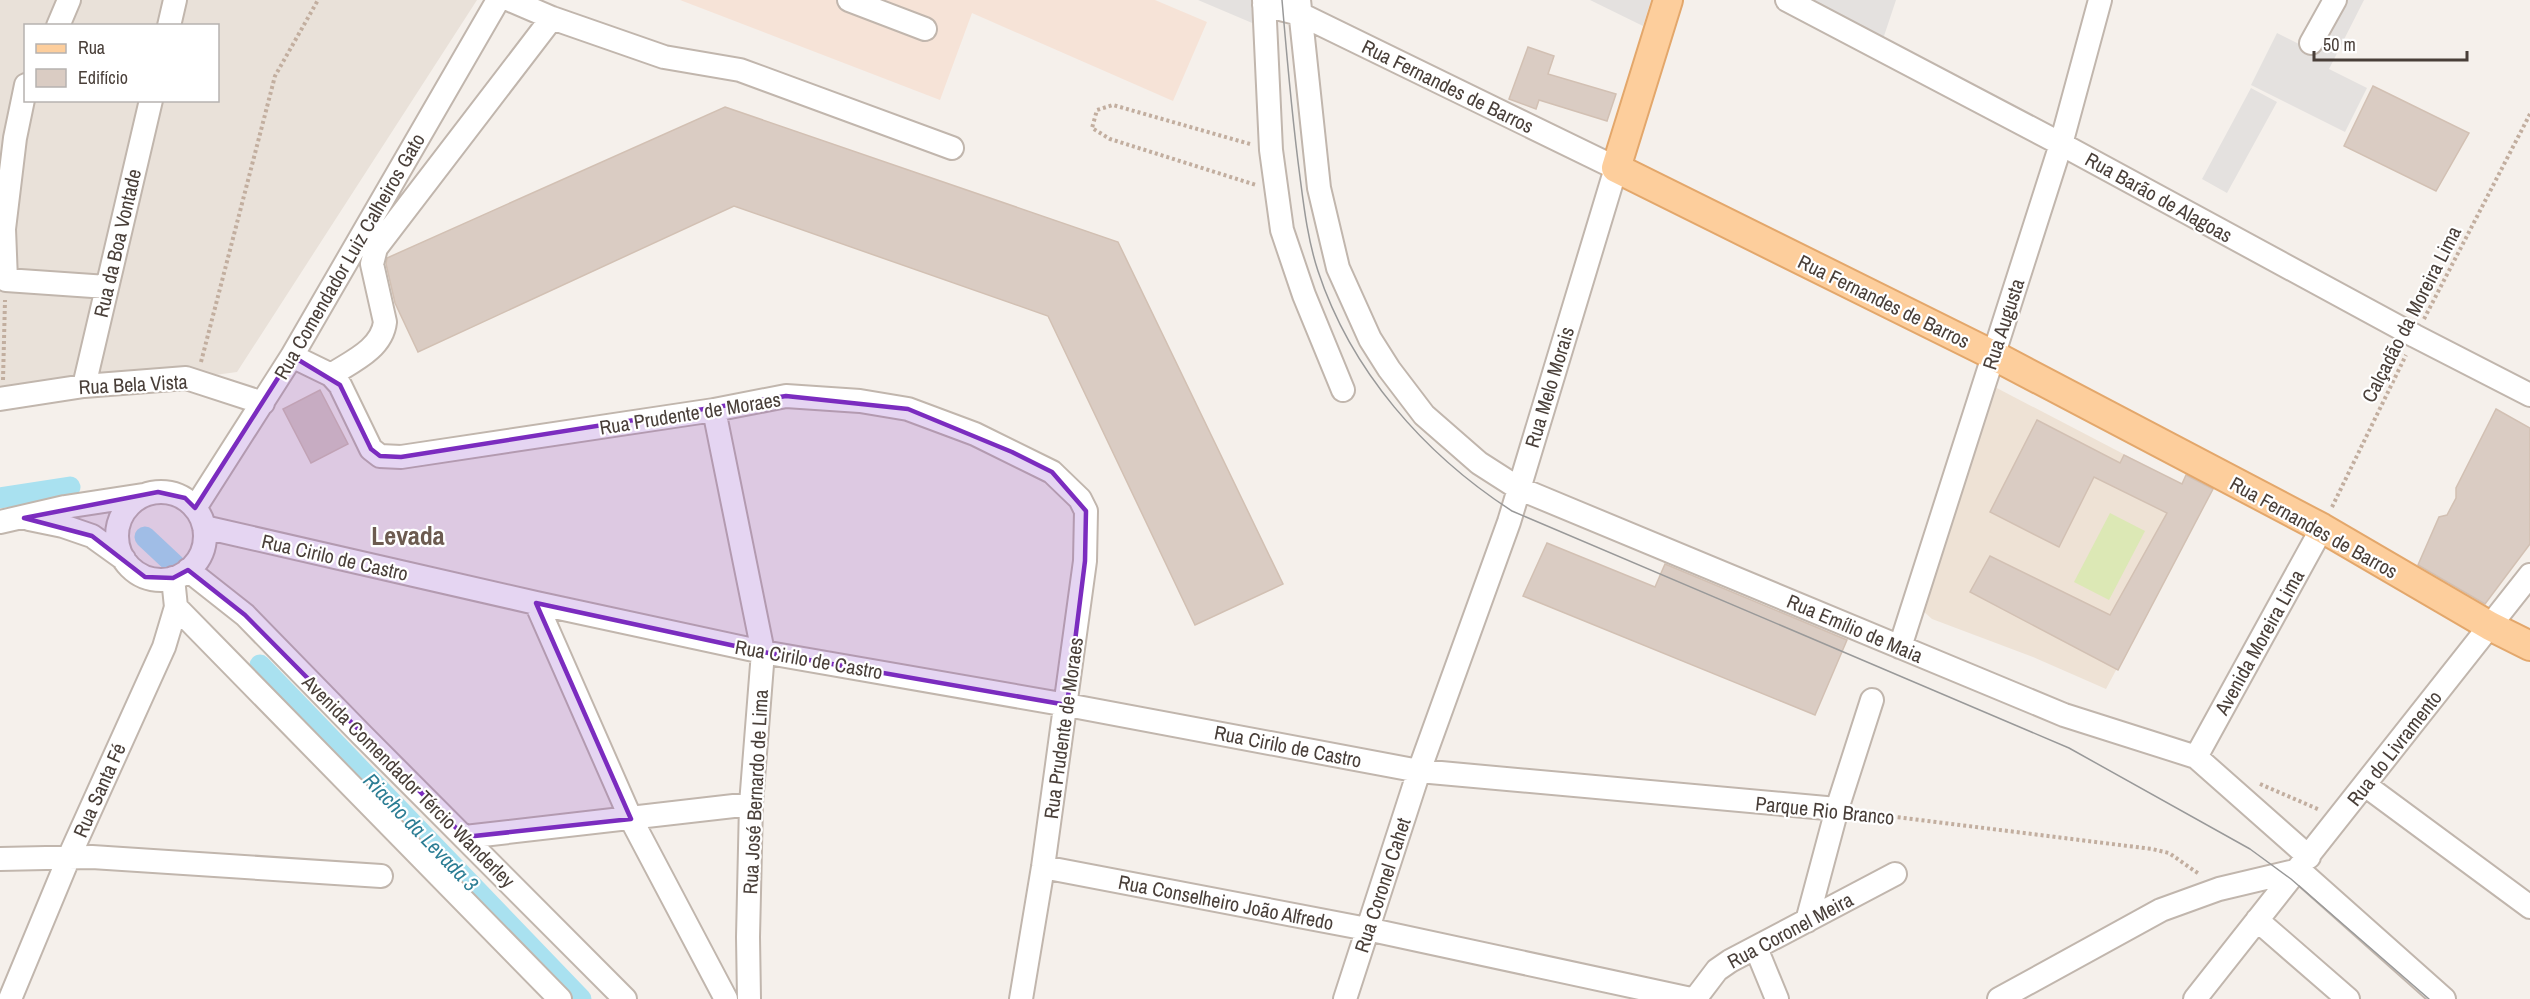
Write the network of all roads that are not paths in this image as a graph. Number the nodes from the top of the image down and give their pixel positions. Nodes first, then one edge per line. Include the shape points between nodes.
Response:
1 (69, 0) edge
2 (175, 0) edge
3 (498, 0) edge
4 (510, 0) edge
5 (849, 0) edge
6 (1668, 0) edge
7 (1787, 0) edge
8 (2100, 0) edge
9 (2335, 0) edge
10 (1264, 2) edge
11 (1300, 7) edge
12 (552, 18) junction
13 (59, 24) edge
14 (169, 24) edge
15 (925, 29) dead end
16 (2311, 43) dead end
17 (24, 95) edge
18 (151, 102) edge
19 (2061, 144) junction
20 (952, 148) dead end
21 (1616, 168) junction
22 (107, 287) junction
23 (1993, 355) junction
24 (292, 356) junction
25 (331, 375) junction
26 (84, 386) junction
27 (1343, 390) dead end
28 (2530, 395) edge
29 (1, 398) edge
30 (264, 403) junction
31 (714, 410) junction
32 (1518, 488) junction
33 (144, 495) junction
34 (200, 517) junction
35 (24, 518) junction
36 (0, 522) edge
37 (2322, 528) junction
38 (124, 559) junction
39 (180, 574) junction
40 (2530, 575) edge
41 (536, 603) junction
42 (176, 607) junction
43 (2490, 626) junction
44 (2530, 646) edge
45 (1900, 647) junction
46 (763, 652) junction
47 (1872, 700) dead end
48 (1067, 705) junction
49 (2196, 757) junction
50 (1419, 771) junction
51 (2366, 785) junction
52 (751, 804) junction
53 (1836, 809) junction
54 (631, 819) junction
55 (465, 837) junction
56 (69, 857) junction
57 (0, 859) edge
58 (1043, 867) junction
59 (2300, 869) junction
60 (1895, 873) dead end
61 (381, 876) dead end
62 (2530, 908) edge
63 (2257, 920) junction
64 (1807, 921) junction
65 (1368, 929) junction
66 (1756, 948) junction
67 (10, 999) edge
68 (560, 999) edge
69 (625, 999) edge
70 (726, 999) edge
71 (749, 999) edge
72 (1021, 999) edge
73 (1345, 999) edge
74 (1693, 999) edge
75 (1777, 999) edge
76 (1999, 999) edge
77 (2195, 999) edge
78 (2348, 999) edge
79 (2444, 999) edge

1 - 13 street
2 - 14 street
3 - 24 street, Rua Comendador Luiz Calheiros Gato
4 - 12 street
5 - 15 street
6 - 21 main road, Rua Melo Morais
7 - 19 street, Rua Barão de Alagoas
8 - 19 street, Rua Augusta
9 - 16 street
10 - 11 street, Rua Fernandes de Barros
10 - 27 street via 1271,150 1282,230
11 - 21 street, Rua Fernandes de Barros
11 - 32 street, Rua Emílio de Maia via 1319,188 1338,268 1365,329 1389,369 1425,415 1479,464
12 - 20 street via 663,57 740,70
12 - 25 street via 376,248 372,264 384,331 372,348
17 - 22 street via 4,229 6,280
18 - 22 street, Rua da Boa Vontade
19 - 23 street, Rua Augusta
19 - 28 street, Rua Barão de Alagoas
21 - 23 main road, Rua Fernandes de Barros
21 - 32 street, Rua Melo Morais
22 - 26 street, Rua da Boa Vontade
23 - 37 main road, Rua Fernandes de Barros
23 - 45 street, Rua Augusta
24 - 25 street
24 - 30 street, Rua Comendador Luiz Calheiros Gato
25 - 31 street, Rua Prudente de Moraes via 340,385 371,449 380,456 394,458
26 - 29 street, Rua Bela Vista
26 - 30 street, Rua Bela Vista via 186,378
30 - 34 street, Rua Comendador Luiz Calheiros Gato
31 - 46 street, Rua José Bernardo de Lima
31 - 48 street, Rua Prudente de Moraes via 786,396 908,409 975,434 1052,472 1080,499 1086,511 1085,561
32 - 45 street, Rua Emílio de Maia
32 - 50 street, Rua Melo Morais
33 - 34 street via 172,493 185,498
33 - 35 street via 65,507
33 - 38 street via 122,515 118,545
34 - 39 street via 205,539 202,551 196,562
34 - 41 street, Rua Cirilo de Castro
35 - 36 street
35 - 38 street via 92,536
37 - 43 main road, Rua Fernandes de Barros
37 - 49 street, Avenida Moreira Lima
38 - 39 street via 145,576 159,579
39 - 42 street, Rua Santa Fé
39 - 55 street, Avenida Comendador Tércio Wanderley via 245,615
40 - 43 street, Rua do Livramento
41 - 46 street, Rua Cirilo de Castro
41 - 54 street
42 - 56 street, Rua Santa Fé via 164,647
42 - 68 street
43 - 44 main road, Rua Fernandes de Barros
43 - 51 street, Rua do Livramento
45 - 49 street, Rua Emílio de Maia via 2064,715
46 - 48 street, Rua Cirilo de Castro
46 - 52 street, Rua José Bernardo de Lima
47 - 53 street
48 - 50 street, Rua Cirilo de Castro
48 - 58 street, Rua Prudente de Moraes
49 - 59 street, Rua Emílio de Maia
50 - 53 street, Parque Rio Branco
50 - 65 street, Rua Coronel Cahet
51 - 59 street, Rua do Livramento
51 - 62 street
52 - 54 street
52 - 71 street, Rua José Bernardo de Lima
53 - 64 street
54 - 55 street
54 - 70 street
55 - 69 street, Avenida Comendador Tércio Wanderley
56 - 57 street
56 - 61 street
56 - 67 street, Rua Santa Fé
58 - 65 street, Rua Conselheiro João Alfredo
58 - 72 street, Rua Prudente de Moraes
59 - 63 street, Rua do Livramento
59 - 76 street via 2219,888 2140,920
59 - 79 street, Rua Emílio de Maia
60 - 64 street, Rua Coronel Meira
63 - 77 street, Rua do Livramento
63 - 78 street
64 - 66 street, Rua Coronel Meira
65 - 73 street, Rua Coronel Cahet
65 - 74 street, Rua Conselheiro João Alfredo
66 - 74 street, Rua Coronel Meira via 1717,970
66 - 75 street

